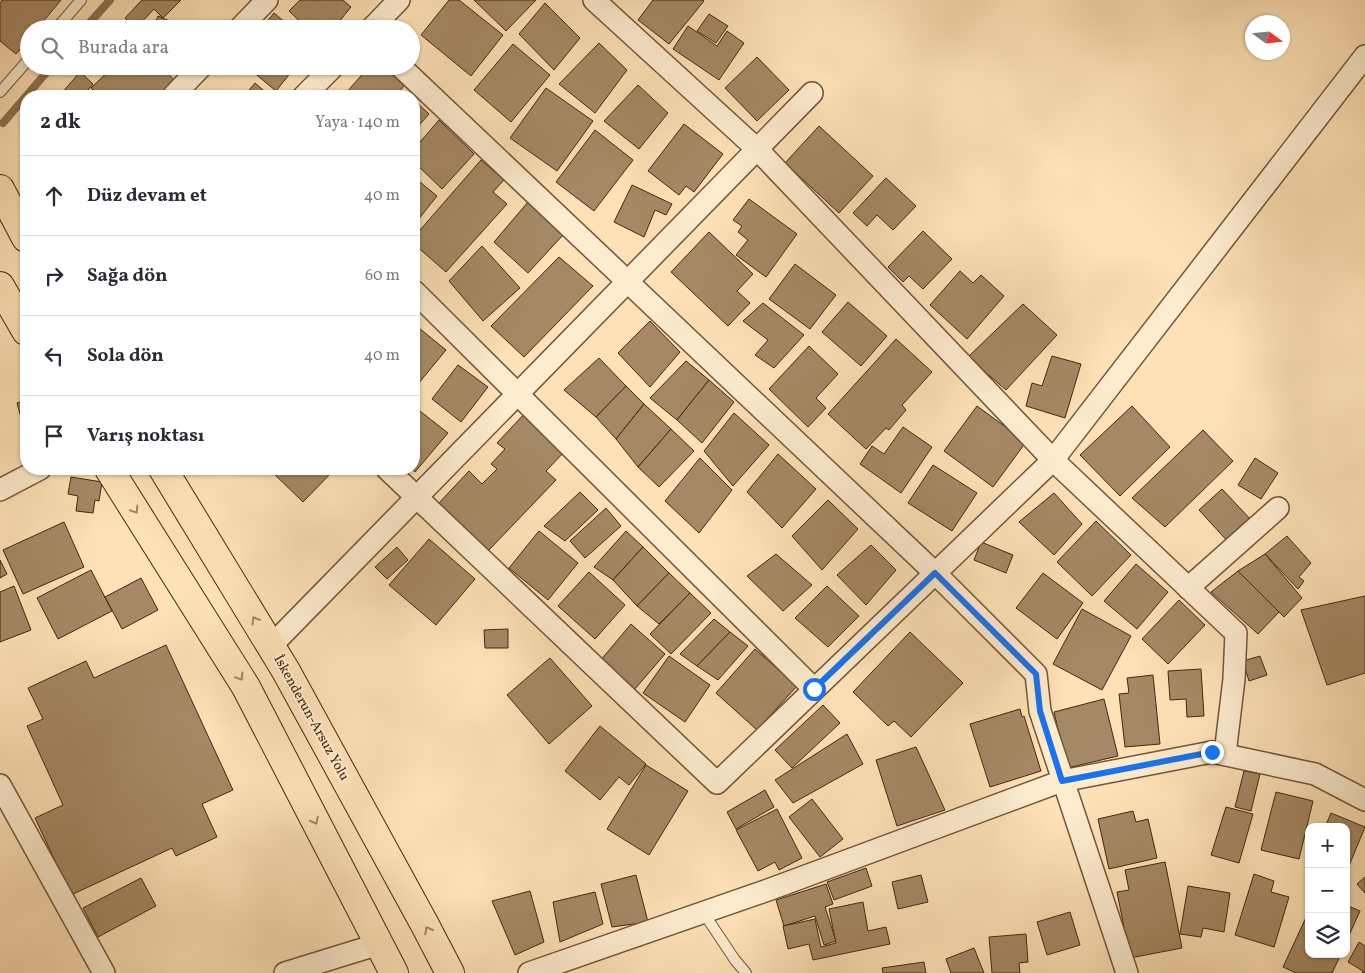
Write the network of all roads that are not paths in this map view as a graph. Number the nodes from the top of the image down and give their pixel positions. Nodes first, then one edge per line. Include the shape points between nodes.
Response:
1 (81, 0) edge
2 (267, 0) edge
3 (399, 0) edge
4 (594, 0) edge
5 (64, 20) edge
6 (248, 20) edge
7 (380, 20) edge
8 (1365, 56) edge
9 (20, 69) edge
10 (193, 75) edge
11 (325, 75) edge
12 (409, 75) edge
13 (179, 90) edge
14 (310, 90) edge
15 (0, 92) edge
16 (812, 93) dead end
17 (757, 149) junction
18 (2, 192) edge
19 (20, 226) edge
20 (627, 282) junction
21 (0, 286) edge
22 (420, 296) edge
23 (20, 321) edge
24 (518, 394) junction
25 (1053, 460) junction
26 (29, 475) edge
27 (113, 475) edge
28 (167, 475) edge
29 (393, 475) edge
30 (0, 490) edge
31 (417, 497) junction
32 (1278, 508) dead end
33 (935, 573) junction
34 (1188, 588) junction
35 (271, 646) junction
36 (814, 689) junction
37 (1225, 754) junction
38 (1062, 781) junction
39 (0, 785) edge
40 (1365, 800) edge
41 (703, 912) junction
42 (379, 944) junction
43 (104, 973) edge
44 (286, 973) edge
45 (394, 973) edge
46 (450, 973) edge
47 (529, 973) edge
48 (746, 973) edge
49 (1127, 973) edge

1 - 5 lane
2 - 6 street
3 - 7 street
4 - 17 street
8 - 25 street
9 - 15 lane
10 - 13 street
11 - 14 street
12 - 20 street
16 - 17 street
17 - 20 street
17 - 25 street
18 - 19 main road
20 - 24 street
20 - 33 street
21 - 23 main road
22 - 24 street
24 - 31 street
24 - 36 street
25 - 33 street
25 - 34 street
26 - 30 street
27 -> 42 main road via 246,687
35 -> 28 main road, İskenderun-Arsuz Yolu
29 - 31 street
31 - 35 street
31 - 36 street via 716,783
32 - 34 street
33 - 36 street
33 - 38 street via 1036,674 1040,711
34 - 37 street via 1236,633
46 -> 35 main road, İskenderun-Arsuz Yolu
37 - 38 street via 1212,752
37 - 40 street via 1315,774
38 - 41 street
38 - 49 street
39 - 43 street
41 - 47 street
41 - 48 lane
42 - 44 street
42 - 45 main road

